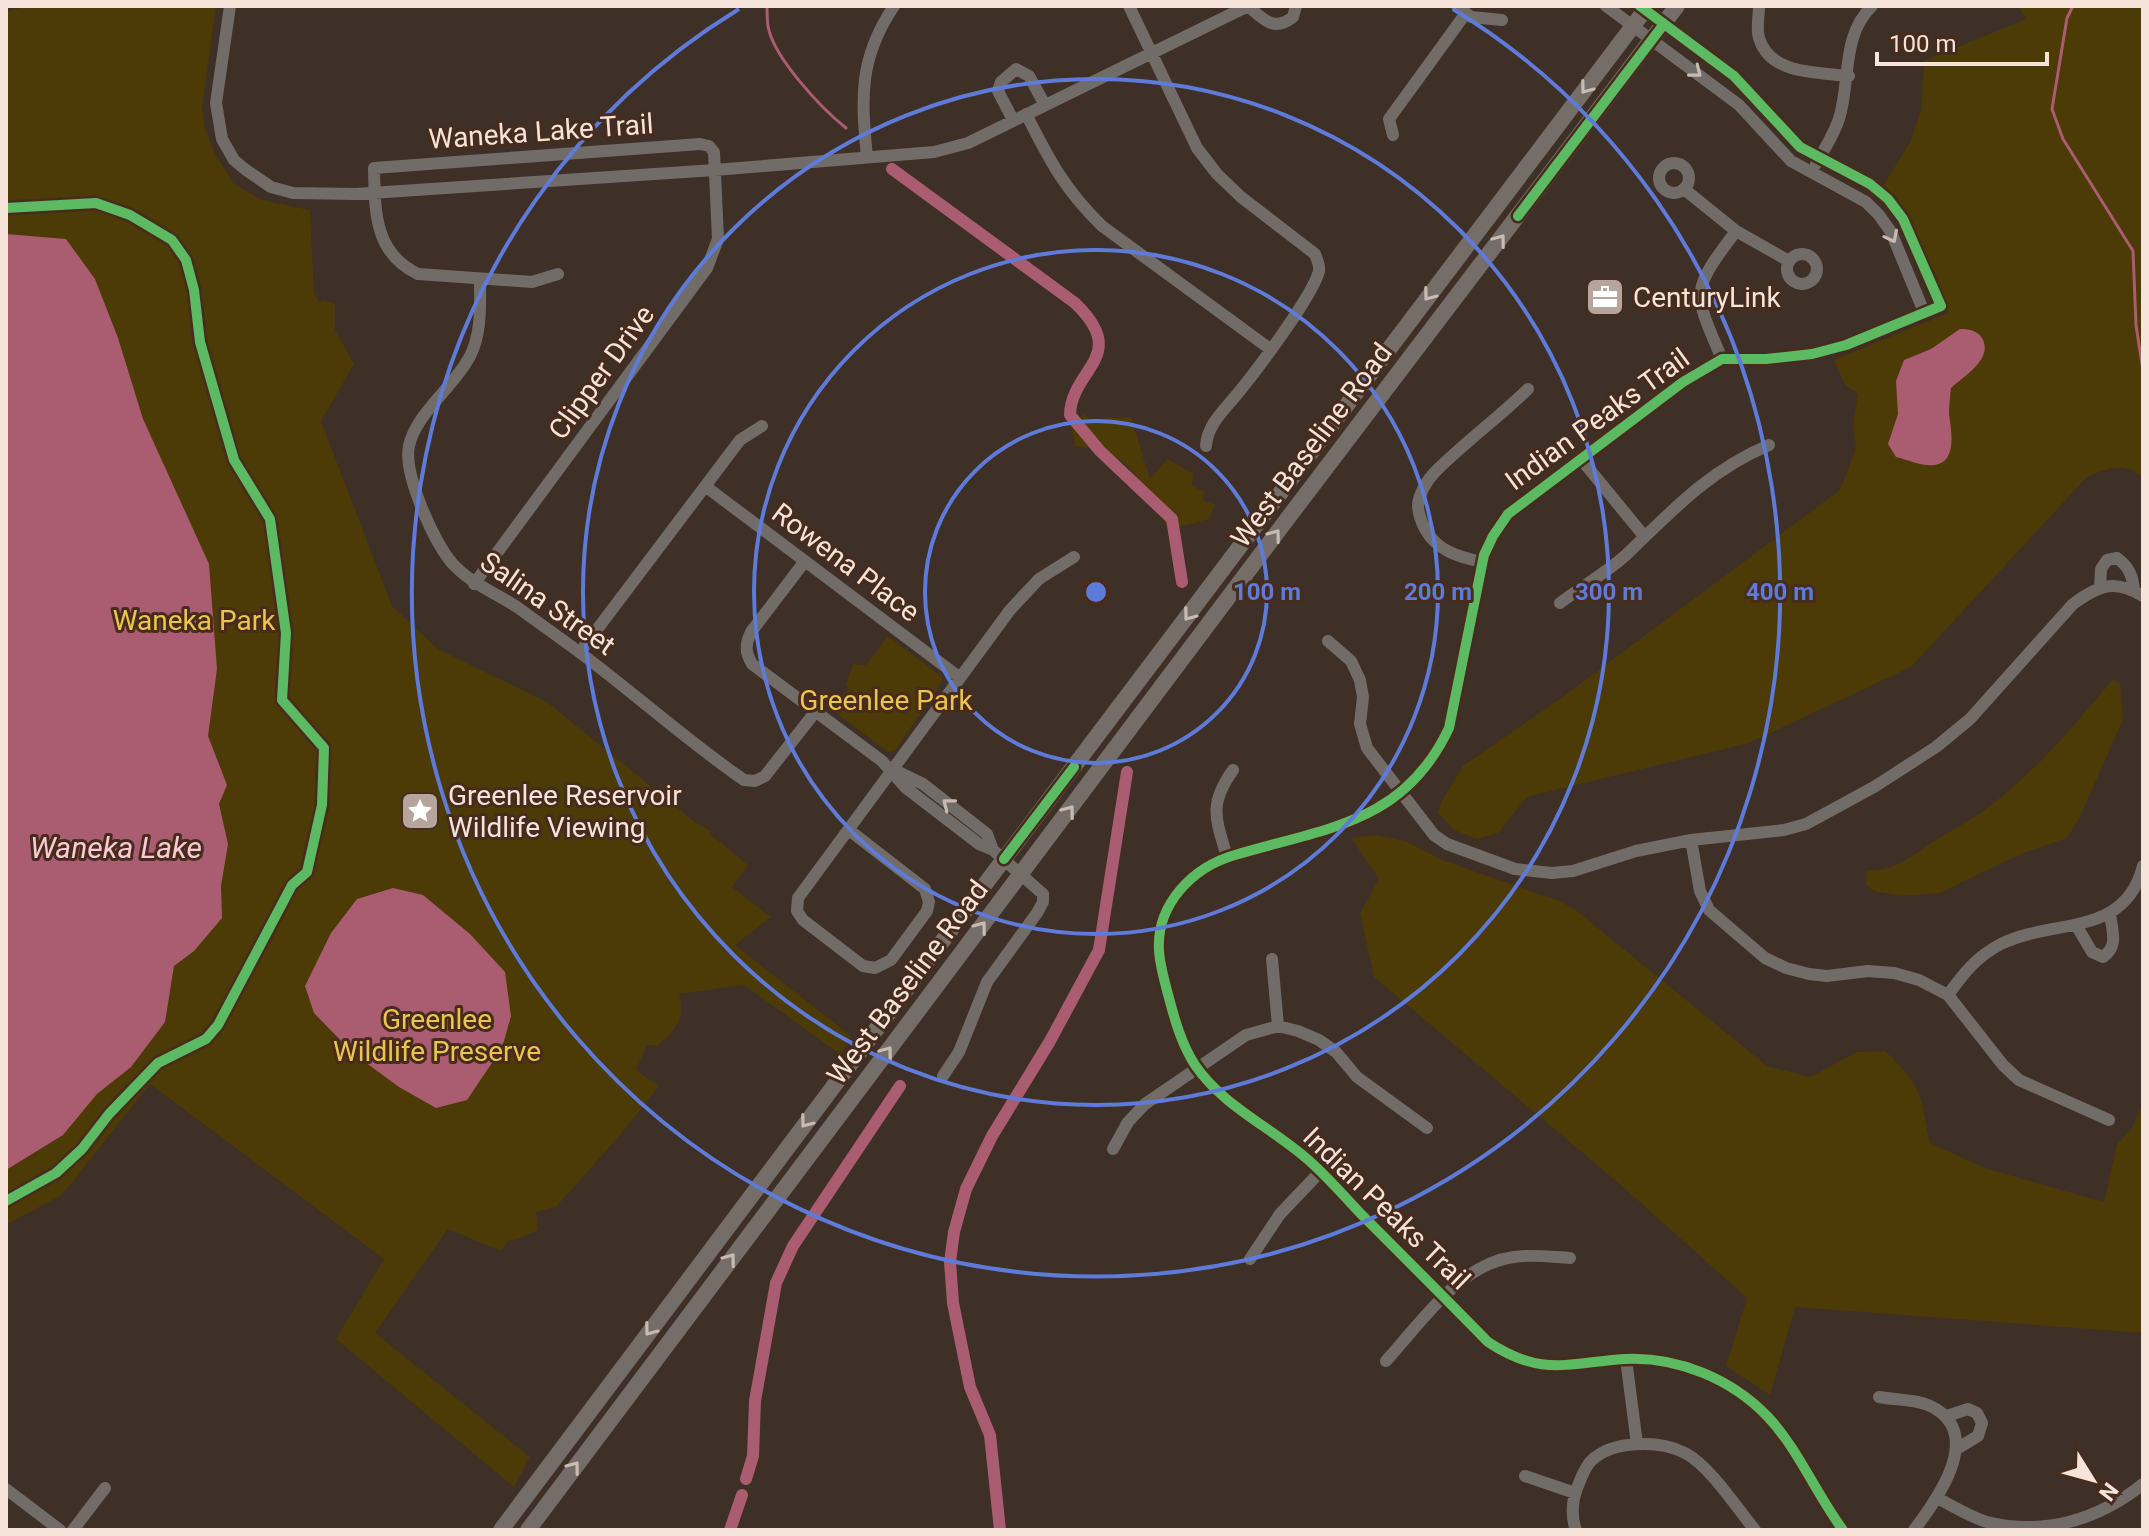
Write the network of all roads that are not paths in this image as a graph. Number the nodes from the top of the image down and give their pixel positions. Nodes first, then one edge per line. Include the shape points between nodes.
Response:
1 (230, 6) edge
2 (894, 6) edge
3 (1129, 6) edge
4 (1248, 6) edge
5 (1296, 6) edge
6 (1606, 6) edge
7 (1677, 6) edge
8 (1759, 6) edge
9 (1872, 6) edge
10 (1644, 7) edge
11 (1462, 10) edge
12 (1502, 20) dead end
13 (1664, 24) junction
14 (1633, 26) junction
15 (1652, 39) junction
16 (1152, 51) junction
17 (1849, 76) junction
18 (1045, 105) junction
19 (1026, 114) junction
20 (1013, 120) junction
21 (1393, 135) dead end
22 (867, 157) junction
23 (1819, 158) junction
24 (715, 170) junction
25 (1810, 174) junction
26 (1684, 189) dead end
27 (374, 193) junction
28 (1736, 231) junction
29 (1789, 261) dead end
30 (558, 274) dead end
31 (480, 279) junction
32 (1924, 312) junction
33 (1270, 349) junction
34 (1722, 359) junction
35 (1528, 389) dead end
36 (762, 426) dead end
37 (1769, 445) dead end
38 (1206, 446) dead end
39 (1581, 459) junction
40 (705, 486) junction
41 (1644, 536) junction
42 (1074, 557) dead end
43 (805, 561) junction
44 (1482, 562) junction
45 (474, 584) junction
46 (2100, 588) junction
47 (2139, 593) edge
48 (1560, 603) dead end
49 (1328, 641) dead end
50 (580, 652) junction
51 (959, 677) junction
52 (816, 711) junction
53 (891, 769) junction
54 (1233, 770) dead end
55 (1401, 793) junction
56 (849, 830) junction
57 (1691, 840) junction
58 (999, 854) junction
59 (1227, 857) junction
60 (2143, 866) edge
61 (1022, 873) junction
62 (2110, 914) junction
63 (2076, 925) junction
64 (1272, 959) dead end
65 (1948, 995) junction
66 (1278, 1026) junction
67 (1197, 1068) junction
68 (943, 1076) dead end
69 (2109, 1120) dead end
70 (1427, 1128) dead end
71 (1113, 1149) dead end
72 (1320, 1172) junction
73 (1570, 1258) dead end
74 (1250, 1259) dead end
75 (677, 1294) junction
76 (1445, 1298) junction
77 (694, 1306) junction
78 (1626, 1359) junction
79 (1386, 1361) dead end
80 (1879, 1397) dead end
81 (1947, 1416) junction
82 (1637, 1444) junction
83 (1958, 1448) junction
84 (1525, 1476) dead end
85 (2143, 1484) edge
86 (105, 1488) dead end
87 (6, 1489) edge
88 (1575, 1493) junction
89 (1937, 1498) junction
90 (60, 1530) edge
91 (73, 1530) edge
92 (501, 1530) edge
93 (528, 1530) edge
94 (1576, 1530) edge
95 (1755, 1530) edge
96 (1843, 1530) edge
97 (1914, 1530) edge

1 - 27 street, Waneka Lake Trail via 216,103 222,139 234,160 271,187 293,193
2 - 22 street via 864,74 861,103
3 - 16 street
4 - 5 street, Waneka Lake Trail via 1274,26 1293,17
4 - 16 street, Waneka Lake Trail
6 - 14 street
7 - 13 main road, West Baseline Road
8 - 17 street via 1757,36 1775,61 1789,69
9 - 17 street via 1855,30
10 - 13 street
10 - 14 main road, West Baseline Road
11 - 12 street via 1471,17
11 - 21 street via 1389,119
13 - 15 main road, West Baseline Road
13 - 23 street via 1734,76 1800,147
14 - 15 street
14 -> 58 main road, West Baseline Road
15 -> 25 street via 1739,105 1778,149
61 -> 15 main road, West Baseline Road
16 - 18 street, Waneka Lake Trail
16 - 33 street via 1197,148 1217,174 1315,254 1319,263 1319,273 1298,310
17 - 23 street via 1839,121
18 - 19 street, Waneka Lake Trail
18 - 20 street via 1029,76 1016,69 998,91
19 - 20 street, Waneka Lake Trail
19 - 33 street via 1058,177 1102,226
20 - 22 street, Waneka Lake Trail via 957,147
22 - 24 street, Waneka Lake Trail
23 - 25 street
23 - 32 street, Indian Peaks Trail via 1870,184 1903,219 1941,306
24 - 27 street, Waneka Lake Trail
24 - 27 street, Waneka Lake Trail via 714,152 700,144 374,168
24 - 45 street, Clipper Drive via 718,239 707,268
25 -> 32 street via 1866,202 1879,215
26 - 28 street
27 - 31 street via 381,237 402,267 418,274
28 - 29 street
28 - 34 street via 1701,285 1704,319
30 - 31 street via 532,282
31 - 45 street, Salina Street via 476,342 415,431 408,464 436,540
32 - 34 street, Indian Peaks Trail via 1812,354
33 - 38 street via 1222,410
34 - 39 street, Indian Peaks Trail
35 - 44 street via 1433,474 1418,504 1427,533 1439,546
36 - 40 street via 740,440
37 - 41 street via 1721,469
39 - 41 street
39 - 44 street, Indian Peaks Trail via 1508,514
40 - 43 street, Rowena Place
40 - 50 street
41 - 48 street
42 - 51 street via 1029,589
43 - 51 street, Rowena Place
43 - 52 street via 751,632 746,654
44 - 55 street, Indian Peaks Trail via 1449,728 1439,749
45 - 50 street, Salina Street
46 - 47 street via 2127,587
46 - 47 street via 2101,569 2107,560 2117,558
46 - 57 street via 2073,604 1970,719 1874,787 1806,824
49 - 55 street via 1351,661 1360,680 1360,724 1367,748
50 - 52 street, Salina Street via 744,780 765,776
51 - 53 street
52 - 53 street
53 - 56 street
53 - 58 street via 906,788
54 - 59 street via 1215,803
55 - 57 street via 1447,844 1528,871 1573,871
55 - 59 street, Indian Peaks Trail via 1345,825
56 - 56 street via 925,889 929,902 891,960 875,968 863,966 797,911 798,898
57 - 65 street via 1709,910 1765,958 1809,974 1894,973
58 - 61 street
58 -> 75 main road, West Baseline Road
59 - 67 street, Indian Peaks Trail via 1185,883 1160,932 1173,1013
60 - 62 street via 2131,893
61 - 68 street via 1043,894 1043,902 987,982 959,1052
77 -> 61 main road, West Baseline Road
62 - 63 street
62 - 63 street via 2115,943 2103,957 2092,952
63 - 65 street via 2000,944 1966,970
64 - 66 street
65 - 69 street via 2019,1080
66 - 67 street via 1246,1035
66 - 70 street via 1319,1040 1357,1077
67 - 71 street via 1145,1104
67 - 72 street, Indian Peaks Trail via 1225,1098
72 - 74 street via 1280,1214
72 - 76 street, Indian Peaks Trail
73 - 76 street via 1521,1256 1490,1263
75 - 77 main road
75 -> 92 main road, West Baseline Road
76 - 78 street, Indian Peaks Trail via 1488,1342 1524,1362 1565,1367
76 - 79 street
93 -> 77 main road, West Baseline Road
78 - 82 street
78 - 96 street, Indian Peaks Trail via 1689,1367 1742,1394 1779,1431
80 - 81 street via 1925,1404
81 - 83 street
81 - 83 street via 1968,1409 1982,1423 1978,1436
82 - 88 street via 1602,1452 1590,1462
82 - 95 street via 1686,1453
83 - 89 street
84 - 88 street
85 - 89 street via 2111,1508 2055,1528 1999,1526
86 - 91 street
87 - 90 street
88 - 94 street
89 - 97 street

